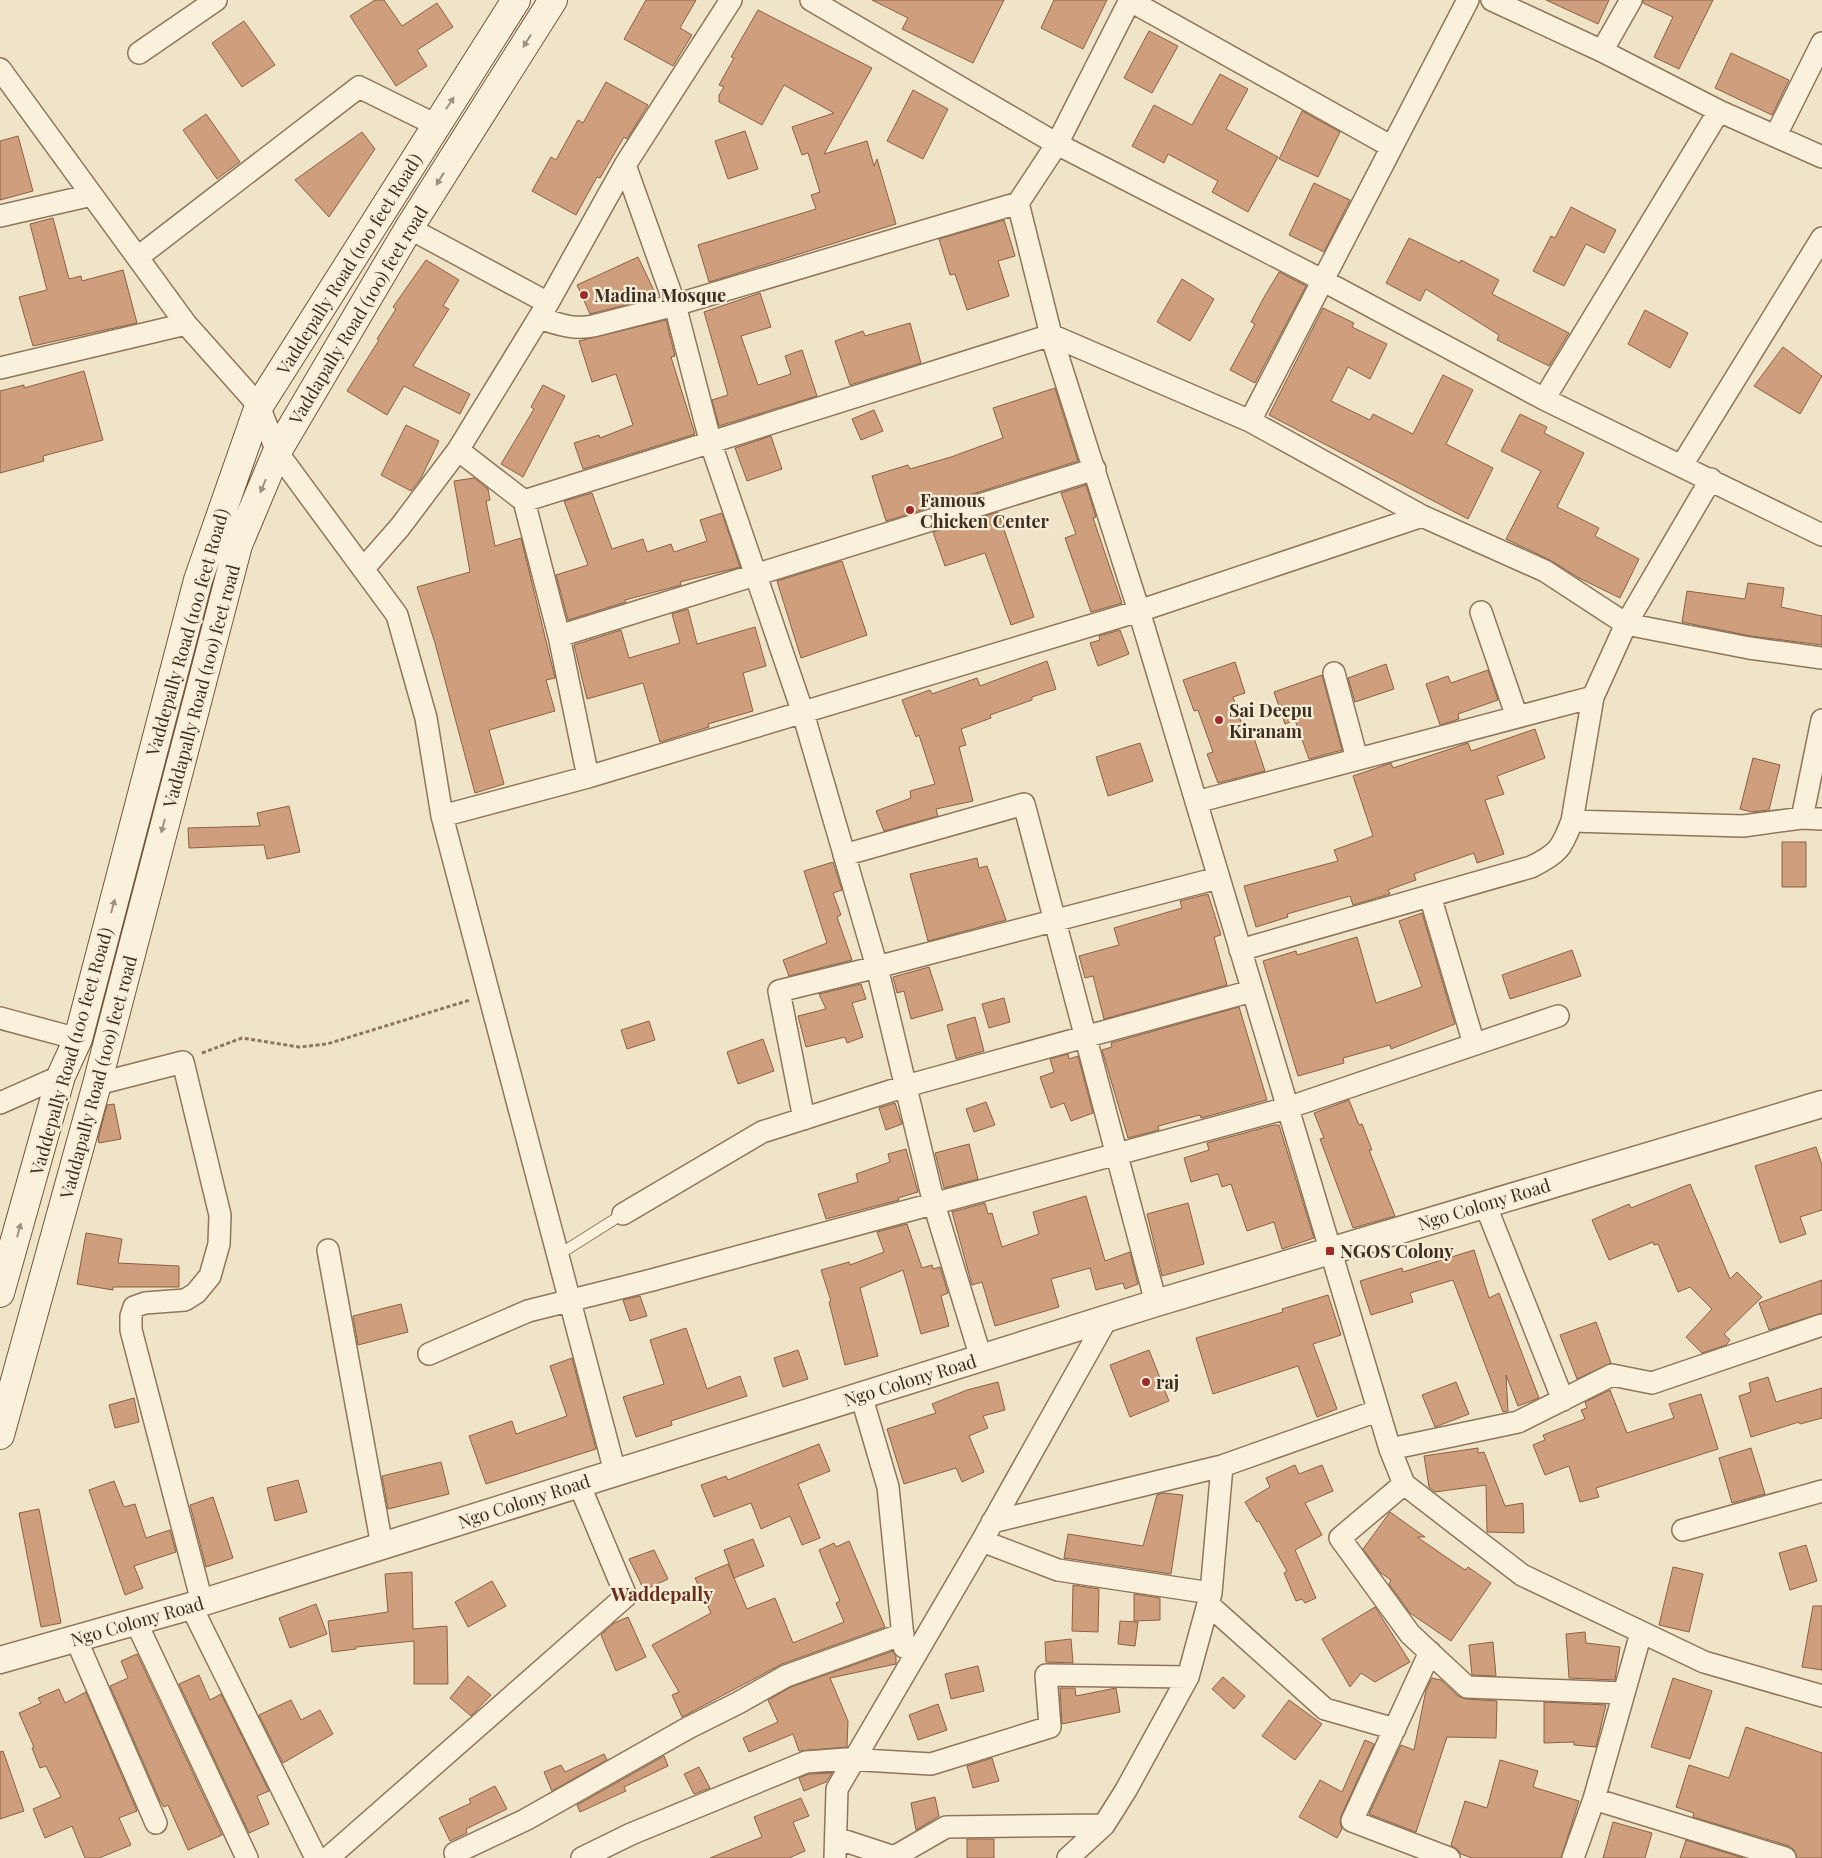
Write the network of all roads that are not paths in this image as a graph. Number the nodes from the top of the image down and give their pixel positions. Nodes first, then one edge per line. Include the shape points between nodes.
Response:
1 (216, 0) edge
2 (516, 0) edge
3 (553, 0) edge
4 (730, 0) edge
5 (811, 0) edge
6 (1129, 0) edge
7 (1468, 0) edge
8 (1492, 0) edge
9 (1632, 0) edge
10 (1822, 43) edge
11 (1602, 51) junction
12 (139, 53) dead end
13 (0, 69) edge
14 (1719, 111) junction
15 (436, 125) junction
16 (1776, 135) junction
17 (1057, 144) junction
18 (1392, 147) junction
19 (1822, 157) edge
20 (625, 165) junction
21 (92, 195) junction
22 (1018, 203) junction
23 (0, 216) edge
24 (409, 228) junction
25 (1822, 238) edge
26 (138, 258) junction
27 (1322, 280) junction
28 (675, 305) junction
29 (543, 310) junction
30 (186, 324) junction
31 (1051, 335) junction
32 (0, 368) edge
33 (1544, 398) junction
34 (259, 406) junction
35 (1250, 421) junction
36 (711, 444) junction
37 (458, 450) junction
38 (277, 452) junction
39 (1682, 465) junction
40 (1095, 469) junction
41 (1711, 479) junction
42 (524, 501) junction
43 (1422, 516) junction
44 (1822, 535) edge
45 (364, 568) junction
46 (757, 574) junction
47 (1139, 611) junction
48 (1481, 612) dead end
49 (1626, 624) junction
50 (559, 636) junction
51 (1822, 658) edge
52 (1334, 673) dead end
53 (1593, 697) junction
54 (803, 713) junction
55 (1517, 717) junction
56 (1822, 720) edge
57 (1357, 759) junction
58 (588, 777) junction
59 (1196, 802) junction
60 (442, 816) junction
61 (1812, 818) edge
62 (1572, 821) junction
63 (844, 855) junction
64 (1218, 878) junction
65 (1430, 896) junction
66 (1055, 921) junction
67 (1240, 950) junction
68 (877, 968) junction
69 (1252, 991) junction
70 (1558, 1016) dead end
71 (0, 1018) edge
72 (1086, 1037) junction
73 (78, 1039) junction
74 (1474, 1044) junction
75 (61, 1076) junction
76 (97, 1084) junction
77 (906, 1086) junction
78 (0, 1103) edge
79 (1822, 1104) edge
80 (1287, 1108) junction
81 (804, 1119) junction
82 (1116, 1154) junction
83 (934, 1204) junction
84 (1485, 1204) junction
85 (623, 1214) joint
86 (328, 1250) dead end
87 (1330, 1251) junction
88 (558, 1255) junction
89 (5, 1267) edge
90 (0, 1293) edge
91 (570, 1299) junction
92 (1156, 1303) junction
93 (1106, 1320) junction
94 (1822, 1326) edge
95 (429, 1354) dead end
96 (981, 1358) junction
97 (861, 1395) junction
98 (1563, 1400) junction
99 (1377, 1410) junction
100 (0, 1435) edge
101 (1390, 1449) junction
102 (1222, 1466) junction
103 (615, 1472) junction
104 (579, 1484) junction
105 (1404, 1484) junction
106 (1822, 1491) edge
107 (1683, 1530) dead end
108 (987, 1531) junction
109 (382, 1546) junction
110 (1210, 1599) junction
111 (196, 1604) junction
112 (136, 1622) junction
113 (1641, 1633) junction
114 (903, 1634) junction
115 (76, 1639) junction
116 (1430, 1652) junction
117 (0, 1660) edge
118 (906, 1668) junction
119 (1188, 1677) junction
120 (1624, 1693) junction
121 (1822, 1696) edge
122 (1395, 1728) junction
123 (853, 1760) junction
124 (1594, 1799) junction
125 (156, 1824) dead end
126 (1104, 1826) junction
127 (835, 1848) edge
128 (455, 1853) dead end
129 (247, 1858) edge
130 (316, 1858) edge
131 (328, 1858) edge
132 (582, 1858) edge
133 (1068, 1858) edge
134 (1449, 1858) edge
135 (1573, 1858) edge
136 (1785, 1858) edge

1 - 12 street
15 -> 2 main road, Vaddepally Road (100 feet Road)
3 -> 24 main road, Vaddapally Road (100) feet road
4 - 20 street
5 - 17 street
6 - 17 street
6 - 18 street
7 - 18 street
8 - 11 street
9 - 11 street
10 - 16 street
11 - 14 street
13 - 21 street
14 - 16 street
14 - 33 street
15 - 26 street via 359,87
15 - 34 main road, Vaddepally Road (100 feet Road)
16 - 19 street
17 - 22 street
17 - 27 street
18 - 27 street
20 - 28 street
20 - 29 street
21 - 23 street
21 - 26 street
22 - 28 street
22 - 31 street
24 - 29 street
24 - 38 main road, Vaddapally Road (100) feet road
25 - 39 street
26 - 30 street
27 - 33 street
27 - 35 street
28 - 29 street via 582,328 568,327
28 - 36 street
29 - 37 street
30 - 32 street
30 - 34 street
31 - 35 street
31 - 36 street
31 - 40 street
33 - 39 street
34 - 38 street
73 -> 34 main road, Vaddepally Road (100 feet Road) via 198,580
35 - 43 street
36 - 42 street
36 - 46 street
37 - 42 street
37 - 45 street via 400,527
38 - 45 street
38 -> 76 main road, Vaddapally Road (100) feet road via 238,545
39 - 41 street
40 - 46 street
40 - 47 street
41 - 44 street
41 - 49 street
42 - 50 street
43 - 47 street
43 - 49 street via 1545,571
45 - 60 street via 397,615 426,718
46 - 50 street
46 - 54 street
47 - 54 street
47 - 59 street
48 - 55 street
49 - 51 street via 1749,648
49 - 53 street
50 - 58 street
52 - 57 street
53 - 55 street
53 - 62 street
54 - 58 street
54 - 63 street
55 - 57 street
56 - 61 street
57 - 59 street
58 - 60 street
59 - 64 street
60 - 88 street
61 - 62 street via 1743,826
62 - 65 street via 1565,840 1552,857 1532,867
63 - 66 street via 1024,804
63 - 68 street
64 - 66 street
64 - 67 street
65 - 67 street
65 - 74 street
66 - 68 street
66 - 72 street
67 - 69 street
68 - 77 street
68 - 81 street via 779,990
69 - 72 street
69 - 80 street
70 - 74 street
71 - 73 street
72 - 77 street
72 - 82 street
73 - 75 main road, Vaddepally Road (100 feet Road)
74 - 80 street
75 - 78 street
89 -> 75 main road, Vaddepally Road (100 feet Road)
76 - 100 main road, Vaddapally Road (100) feet road
76 - 111 street via 183,1062 220,1216 219,1244 210,1276 196,1293 185,1300 145,1302 134,1307 131,1323
77 - 81 street
77 - 83 street
79 - 84 street, Ngo Colony Road
80 - 82 street
80 - 87 street
81 - 85 street via 762,1132
82 - 83 street
82 - 92 street
83 - 91 street
83 - 96 street
84 - 87 street, Ngo Colony Road
84 - 98 street
85 - 88 lane
86 - 109 street
87 - 92 street, Ngo Colony Road
87 - 99 street
88 - 91 street
89 - 90 main road, Vaddepally Road (100 feet Road)
91 - 95 street via 500,1321
91 - 103 street
92 - 93 street, Ngo Colony Road
93 - 96 street, Ngo Colony Road
93 - 108 street
94 - 98 street via 1652,1383 1612,1375
96 - 97 street, Ngo Colony Road
97 - 103 street, Ngo Colony Road
97 - 114 street via 888,1487
98 - 101 street via 1518,1422
99 - 101 street
99 - 102 street
101 - 105 street
102 - 108 street
102 - 110 street
103 - 104 street, Ngo Colony Road
104 - 109 street, Ngo Colony Road
104 - 131 street via 626,1596
105 - 113 street via 1522,1576
105 - 116 street via 1340,1538 1410,1634
106 - 107 street
108 - 110 street via 1058,1570
108 - 118 street
109 - 111 street, Ngo Colony Road
110 - 119 street
110 - 122 street via 1325,1709
111 - 112 street, Ngo Colony Road
111 - 130 street
112 - 115 street, Ngo Colony Road
112 - 129 street
113 - 120 street
113 - 121 street via 1704,1662
114 - 118 street
114 - 128 street via 786,1676 534,1816
115 - 117 street, Ngo Colony Road
115 - 125 street
116 - 120 street via 1467,1687
116 - 122 street
118 - 123 street
119 - 123 street via 1046,1675 1050,1727 931,1764
119 - 126 street
120 - 124 street
122 - 134 street via 1352,1821
123 - 127 street via 837,1789
123 - 132 street via 806,1762 631,1834
124 - 135 street
124 - 136 street
126 - 127 street via 946,1826 894,1857
126 - 133 street

